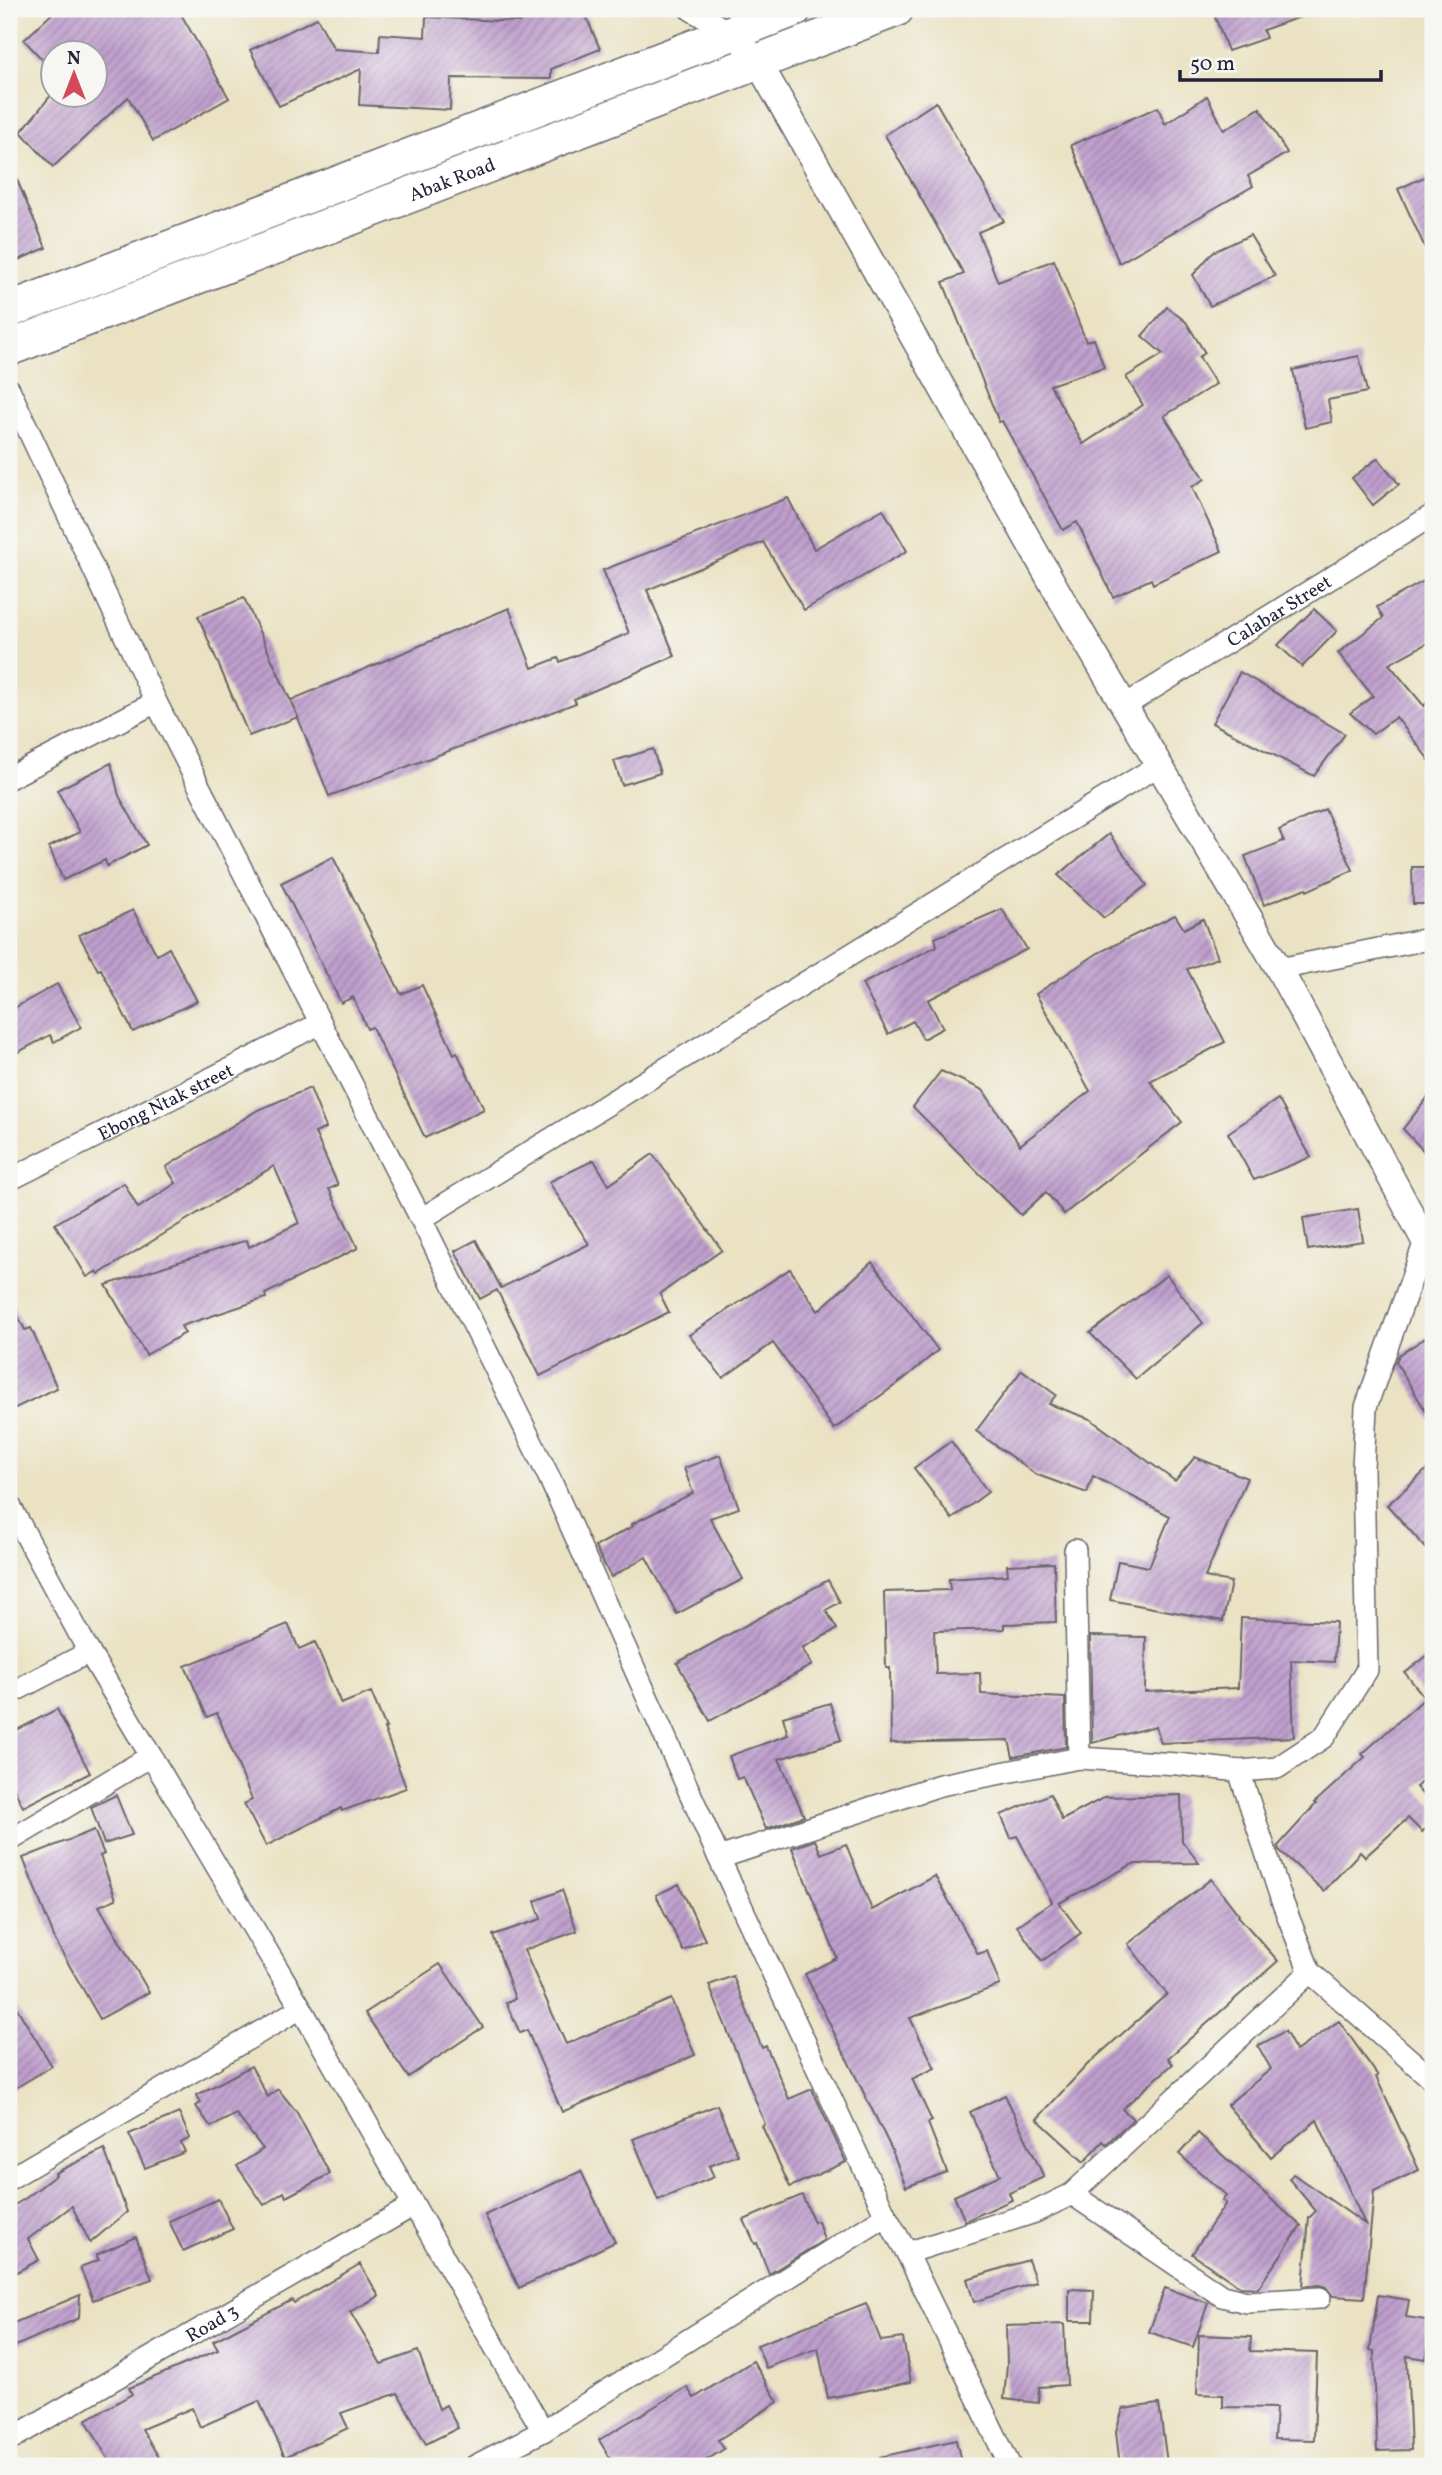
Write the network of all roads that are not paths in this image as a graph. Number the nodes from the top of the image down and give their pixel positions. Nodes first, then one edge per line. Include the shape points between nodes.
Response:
1 (690, 9) edge
2 (794, 9) edge
3 (896, 9) edge
4 (730, 33) junction
5 (758, 62) junction
6 (9, 310) edge
7 (9, 348) edge
8 (9, 389) edge
9 (1433, 515) edge
10 (156, 702) junction
11 (1124, 706) junction
12 (1159, 765) junction
13 (9, 778) edge
14 (1433, 938) edge
15 (1279, 970) junction
16 (321, 1023) junction
17 (9, 1180) edge
18 (421, 1219) junction
19 (1429, 1247) edge
20 (9, 1504) edge
21 (1075, 1550) dead end
22 (89, 1652) junction
23 (9, 1694) edge
24 (151, 1756) junction
25 (1079, 1758) junction
26 (1239, 1771) junction
27 (9, 1841) edge
28 (719, 1858) junction
29 (1310, 1972) junction
30 (301, 2008) junction
31 (1433, 2080) edge
32 (9, 2179) edge
33 (1072, 2194) junction
34 (414, 2205) junction
35 (886, 2216) junction
36 (906, 2253) junction
37 (1320, 2298) dead end
38 (543, 2431) junction
39 (9, 2440) edge
40 (475, 2466) edge
41 (1010, 2466) edge

1 - 4 street
2 - 4 highway, Abak Road
3 - 5 highway, Abak Road
4 - 5 street
4 - 6 highway, Abak Road
5 - 7 highway, Abak Road
5 - 11 street
8 - 10 street
9 - 11 street, Calabar Street
10 - 13 street
10 - 16 street
11 - 12 street
12 - 15 street
12 - 18 street
14 - 15 street
15 - 19 street
16 - 17 street, Ebong Ntak street
16 - 18 street
18 - 28 street via 549,1477
19 - 26 street via 1366,1407 1367,1670 1324,1737 1277,1768
20 - 22 street
21 - 25 street
22 - 23 street
22 - 24 street
24 - 27 street
24 - 30 street
25 - 26 street
25 - 28 street via 940,1785
26 - 29 street
28 - 35 street
29 - 31 street
29 - 33 street
30 - 32 street
30 - 34 street
33 - 36 street via 1035,2212
33 - 37 street via 1222,2296 1247,2302
34 - 38 street
34 - 39 street, Road 3
35 - 36 street
35 - 38 street
36 - 41 street
38 - 40 street

